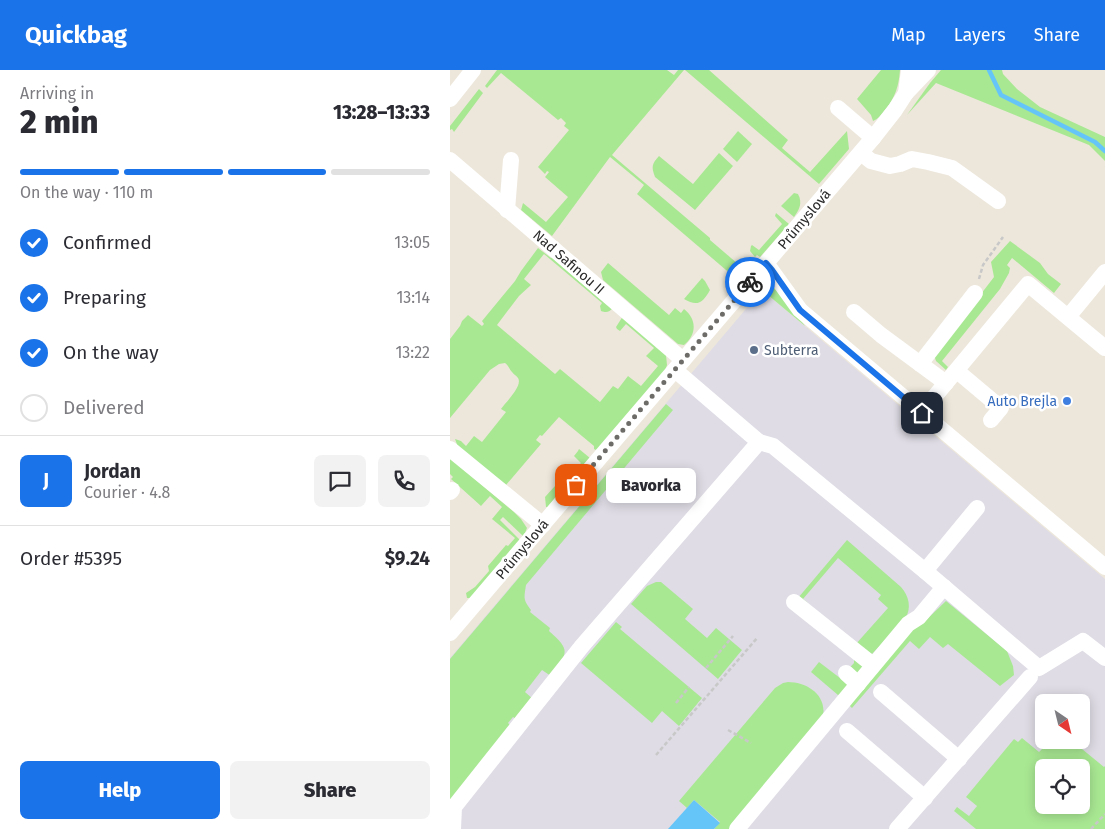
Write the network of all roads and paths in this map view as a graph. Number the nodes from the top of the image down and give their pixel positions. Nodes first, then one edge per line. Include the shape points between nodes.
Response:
1 (473, 70) edge
2 (909, 70) edge
3 (928, 70) edge
4 (906, 93) junction
5 (450, 99) edge
6 (838, 108) dead end
7 (873, 138) junction
8 (861, 153) junction
9 (512, 160) dead end
10 (452, 163) edge
11 (998, 201) dead end
12 (507, 210) junction
13 (1003, 237) dead end
14 (766, 263) junction
15 (1105, 272) edge
16 (975, 293) joint
17 (854, 312) dead end
18 (1068, 317) junction
19 (1105, 348) edge
20 (920, 364) junction
21 (679, 365) junction
22 (951, 377) junction
23 (922, 413) junction
24 (991, 420) dead end
25 (759, 442) junction
26 (450, 449) edge
27 (976, 508) dead end
28 (542, 525) junction
29 (1105, 567) edge
30 (925, 570) junction
31 (944, 587) junction
32 (794, 602) dead end
33 (450, 633) edge
34 (733, 636) dead end
35 (758, 637) dead end
36 (1105, 658) edge
37 (873, 665) junction
38 (706, 668) dead end
39 (1030, 677) dead end
40 (689, 687) dead end
41 (881, 692) dead end
42 (676, 703) dead end
43 (728, 730) dead end
44 (847, 731) dead end
45 (751, 743) dead end
46 (656, 755) dead end
47 (959, 759) junction
48 (925, 798) junction
49 (1105, 814) edge
50 (453, 829) edge
51 (737, 829) edge
52 (897, 829) edge
53 (1092, 829) edge

1 - 5 street
2 - 4 street, Průmyslová
3 - 4 street
4 - 7 street, Průmyslová
6 - 7 street
7 - 8 street, Průmyslová
8 - 11 street via 871,161 890,166 912,159 952,168
8 - 14 street, Průmyslová
9 - 12 street
10 - 12 street, Nad Safinou II
12 - 21 street, Nad Safinou II
13 - 16 path via 983,265
14 - 21 street, Průmyslová
14 - 23 street via 800,310
15 - 18 street
16 - 20 street
17 - 20 street
18 - 19 street
18 - 22 street via 1028,284
20 - 22 street
21 - 25 street, Nad Safinou II
21 - 28 street, Průmyslová
22 - 23 street
22 - 24 street via 1001,408
23 - 29 street
25 - 30 street, Nad Safinou II via 773,446
25 - 50 street via 582,646 454,807
26 - 28 street
27 - 30 street
28 - 33 street, Průmyslová
30 - 31 street, Nad Safinou II
31 - 36 street, Nad Safinou II via 1039,668 1083,641
31 - 37 street
32 - 37 street
34 - 38 path
35 - 46 path
37 - 51 street via 852,678
39 - 47 street
40 - 42 path
41 - 47 street
43 - 45 path
44 - 48 street
47 - 48 street
48 - 52 street
49 - 53 path

